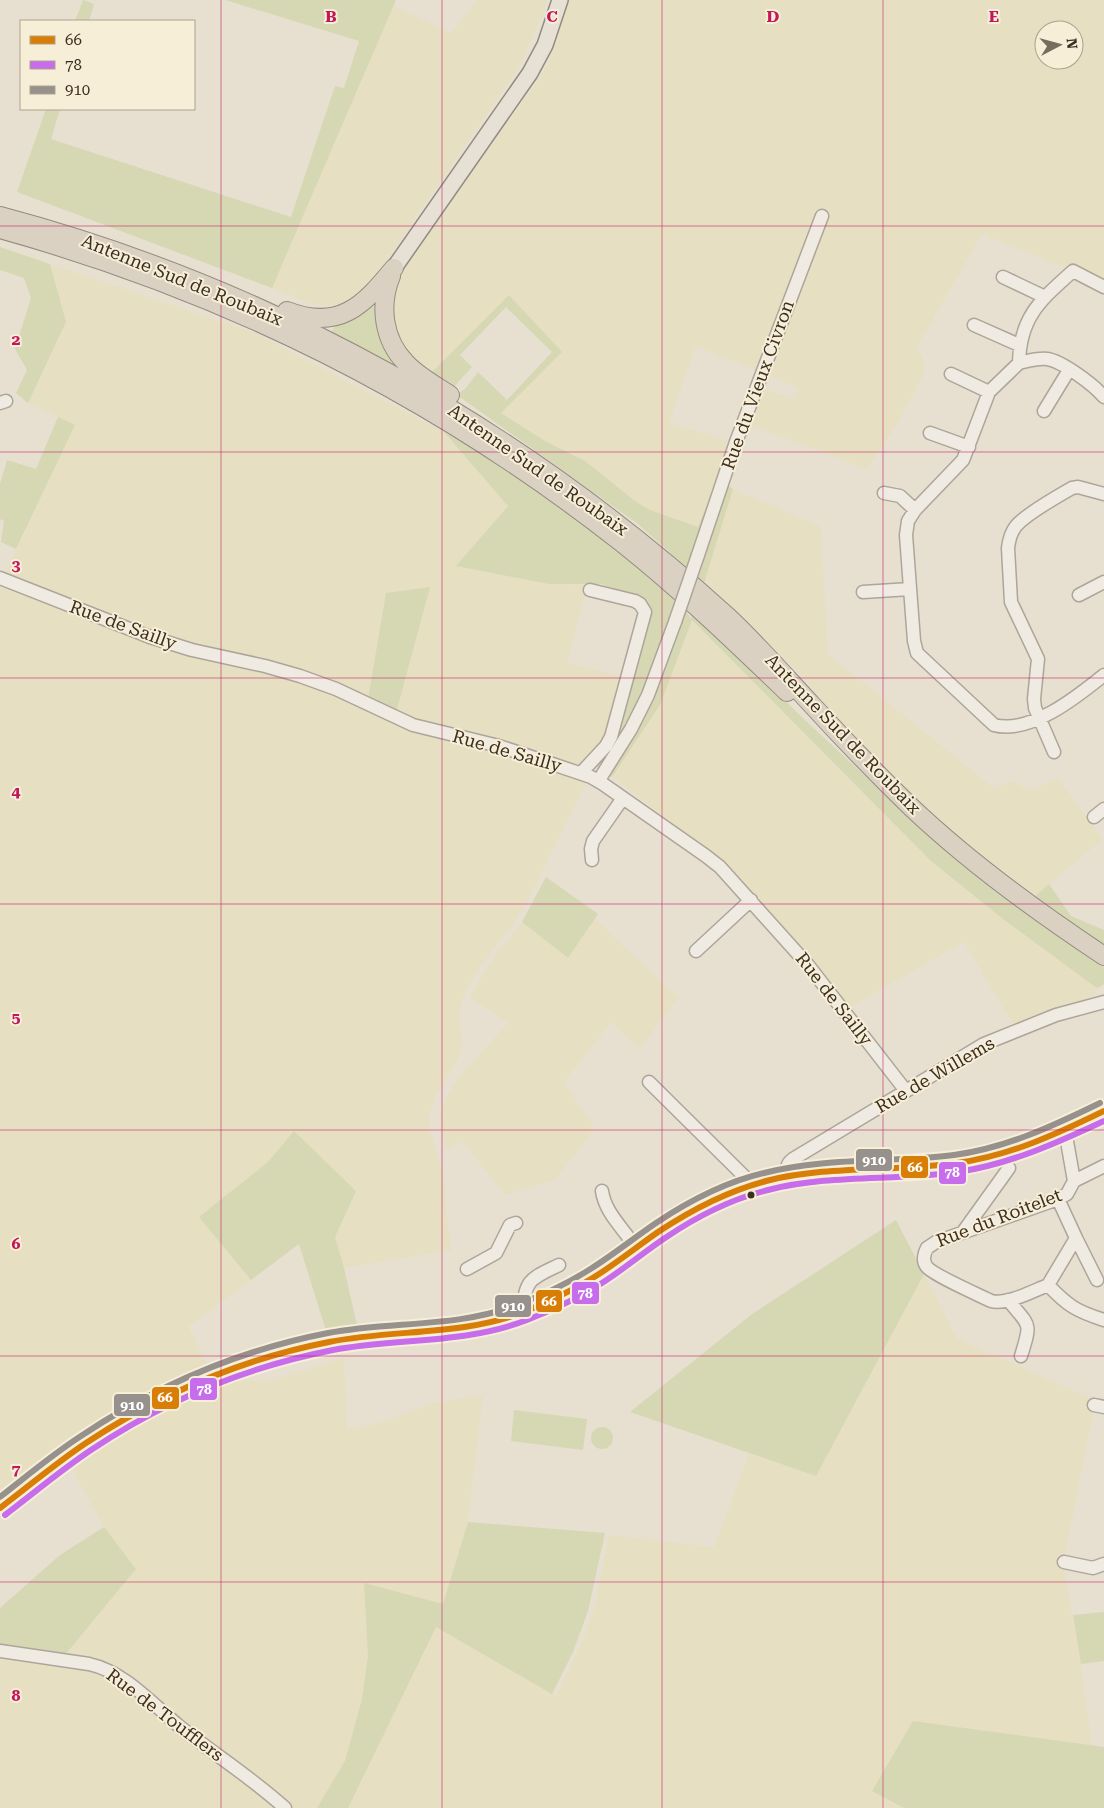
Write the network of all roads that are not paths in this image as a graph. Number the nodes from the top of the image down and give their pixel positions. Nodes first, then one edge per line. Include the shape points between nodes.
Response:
1 (558, 3) edge
2 (0, 216) edge
3 (822, 216) dead end
4 (0, 229) edge
5 (150, 264) junction
6 (394, 268) junction
7 (1003, 277) dead end
8 (1104, 287) edge
9 (1045, 297) junction
10 (974, 325) dead end
11 (1019, 345) junction
12 (1019, 363) junction
13 (1069, 370) junction
14 (950, 374) dead end
15 (989, 392) junction
16 (1104, 397) edge
17 (1044, 411) dead end
18 (930, 433) dead end
19 (969, 447) junction
20 (530, 459) junction
21 (884, 493) dead end
22 (1104, 494) edge
23 (915, 510) junction
24 (0, 578) edge
25 (1104, 582) edge
26 (910, 589) junction
27 (590, 590) dead end
28 (863, 592) dead end
29 (1079, 595) dead end
30 (1104, 675) edge
31 (1038, 719) junction
32 (1054, 752) dead end
33 (582, 773) junction
34 (599, 780) junction
35 (623, 798) junction
36 (592, 860) dead end
37 (751, 900) junction
38 (696, 951) dead end
39 (1104, 956) edge
40 (1104, 962) edge
41 (1104, 1002) edge
42 (649, 1082) dead end
43 (906, 1091) junction
44 (1104, 1111) edge
45 (1065, 1130) junction
46 (1104, 1166) edge
47 (1009, 1168) dead end
48 (788, 1176) junction
49 (1074, 1180) junction
50 (753, 1185) junction
51 (602, 1191) dead end
52 (1058, 1199) junction
53 (516, 1223) dead end
54 (963, 1232) junction
55 (1076, 1238) junction
56 (636, 1248) junction
57 (559, 1265) dead end
58 (467, 1269) dead end
59 (1097, 1280) dead end
60 (1048, 1285) junction
61 (1008, 1300) junction
62 (523, 1312) junction
63 (1104, 1320) edge
64 (1022, 1356) dead end
65 (0, 1508) edge
66 (1064, 1562) dead end
67 (1104, 1564) edge
68 (0, 1650) edge
69 (285, 1808) edge

1 - 6 main road via 545,45 530,73
2 - 5 highway, Antenne Sud de Roubaix via 84,240
3 - 34 street, Rue du Vieux Civron, bridge via 742,425 648,695
4 - 40 highway, Antenne Sud de Roubaix via 106,261 257,321 381,383 523,470 623,544 716,625 954,855
5 - 6 highway via 195,273 294,314 316,318 341,315 358,307 372,296
5 - 20 highway, Antenne Sud de Roubaix via 264,310 350,352 434,398
6 - 20 highway via 384,312 389,337 399,355 415,371 507,436
7 - 9 street
8 - 9 street via 1073,270
9 - 11 street via 1031,315
10 - 11 street
11 - 12 street
12 - 13 street via 1045,359
12 - 15 street
13 - 16 street via 1094,386
13 - 17 street
14 - 15 street
15 - 19 street
18 - 19 street
19 - 23 street via 959,465
20 - 39 highway, Antenne Sud de Roubaix via 607,515 706,597 762,649 890,786 950,842 1011,891
21 - 23 street via 900,496
22 - 31 street via 1072,488 1022,520 1009,540 1011,602 1038,659 1034,699
23 - 26 street via 906,529
24 - 33 street, Rue de Sailly via 150,637 300,676 413,725 499,746
25 - 29 street
26 - 28 street
26 - 31 street via 915,648 921,657 994,725 1008,727
27 - 33 street via 640,604 645,612 611,737
30 - 31 street
31 - 32 street
33 - 34 street, Rue de Sailly
34 - 35 street, Rue de Sailly
35 - 36 street via 593,841
35 - 37 street, Rue de Sailly via 713,861
37 - 38 street
37 - 43 street, Rue de Sailly via 818,977
41 - 43 street, Rue de Willems via 1056,1015 996,1039
42 - 50 street
43 - 48 street, Rue de Willems via 793,1158 788,1162
44 - 45 main road
45 - 48 main road via 1010,1151 966,1161
45 - 49 street, Rue du Roitelet
46 - 49 street, Rue du Roitelet
47 - 54 street
48 - 50 main road
49 - 52 street, Rue du Roitelet via 1067,1194
50 - 56 main road via 690,1213
51 - 56 street via 607,1209
52 - 54 street, Rue du Roitelet
52 - 55 street
53 - 58 street via 510,1225 496,1253
54 - 61 street, Rue du Roitelet via 930,1244 924,1255 925,1265 991,1301
55 - 59 street
55 - 60 street
56 - 62 main road via 573,1289
57 - 62 street via 528,1283
60 - 61 street
60 - 63 street via 1069,1306
61 - 64 street via 1028,1326
62 - 65 main road via 479,1326 322,1343 228,1369 121,1421
66 - 67 street via 1093,1568
68 - 69 street, Rue de Toufflers via 89,1664 116,1674

